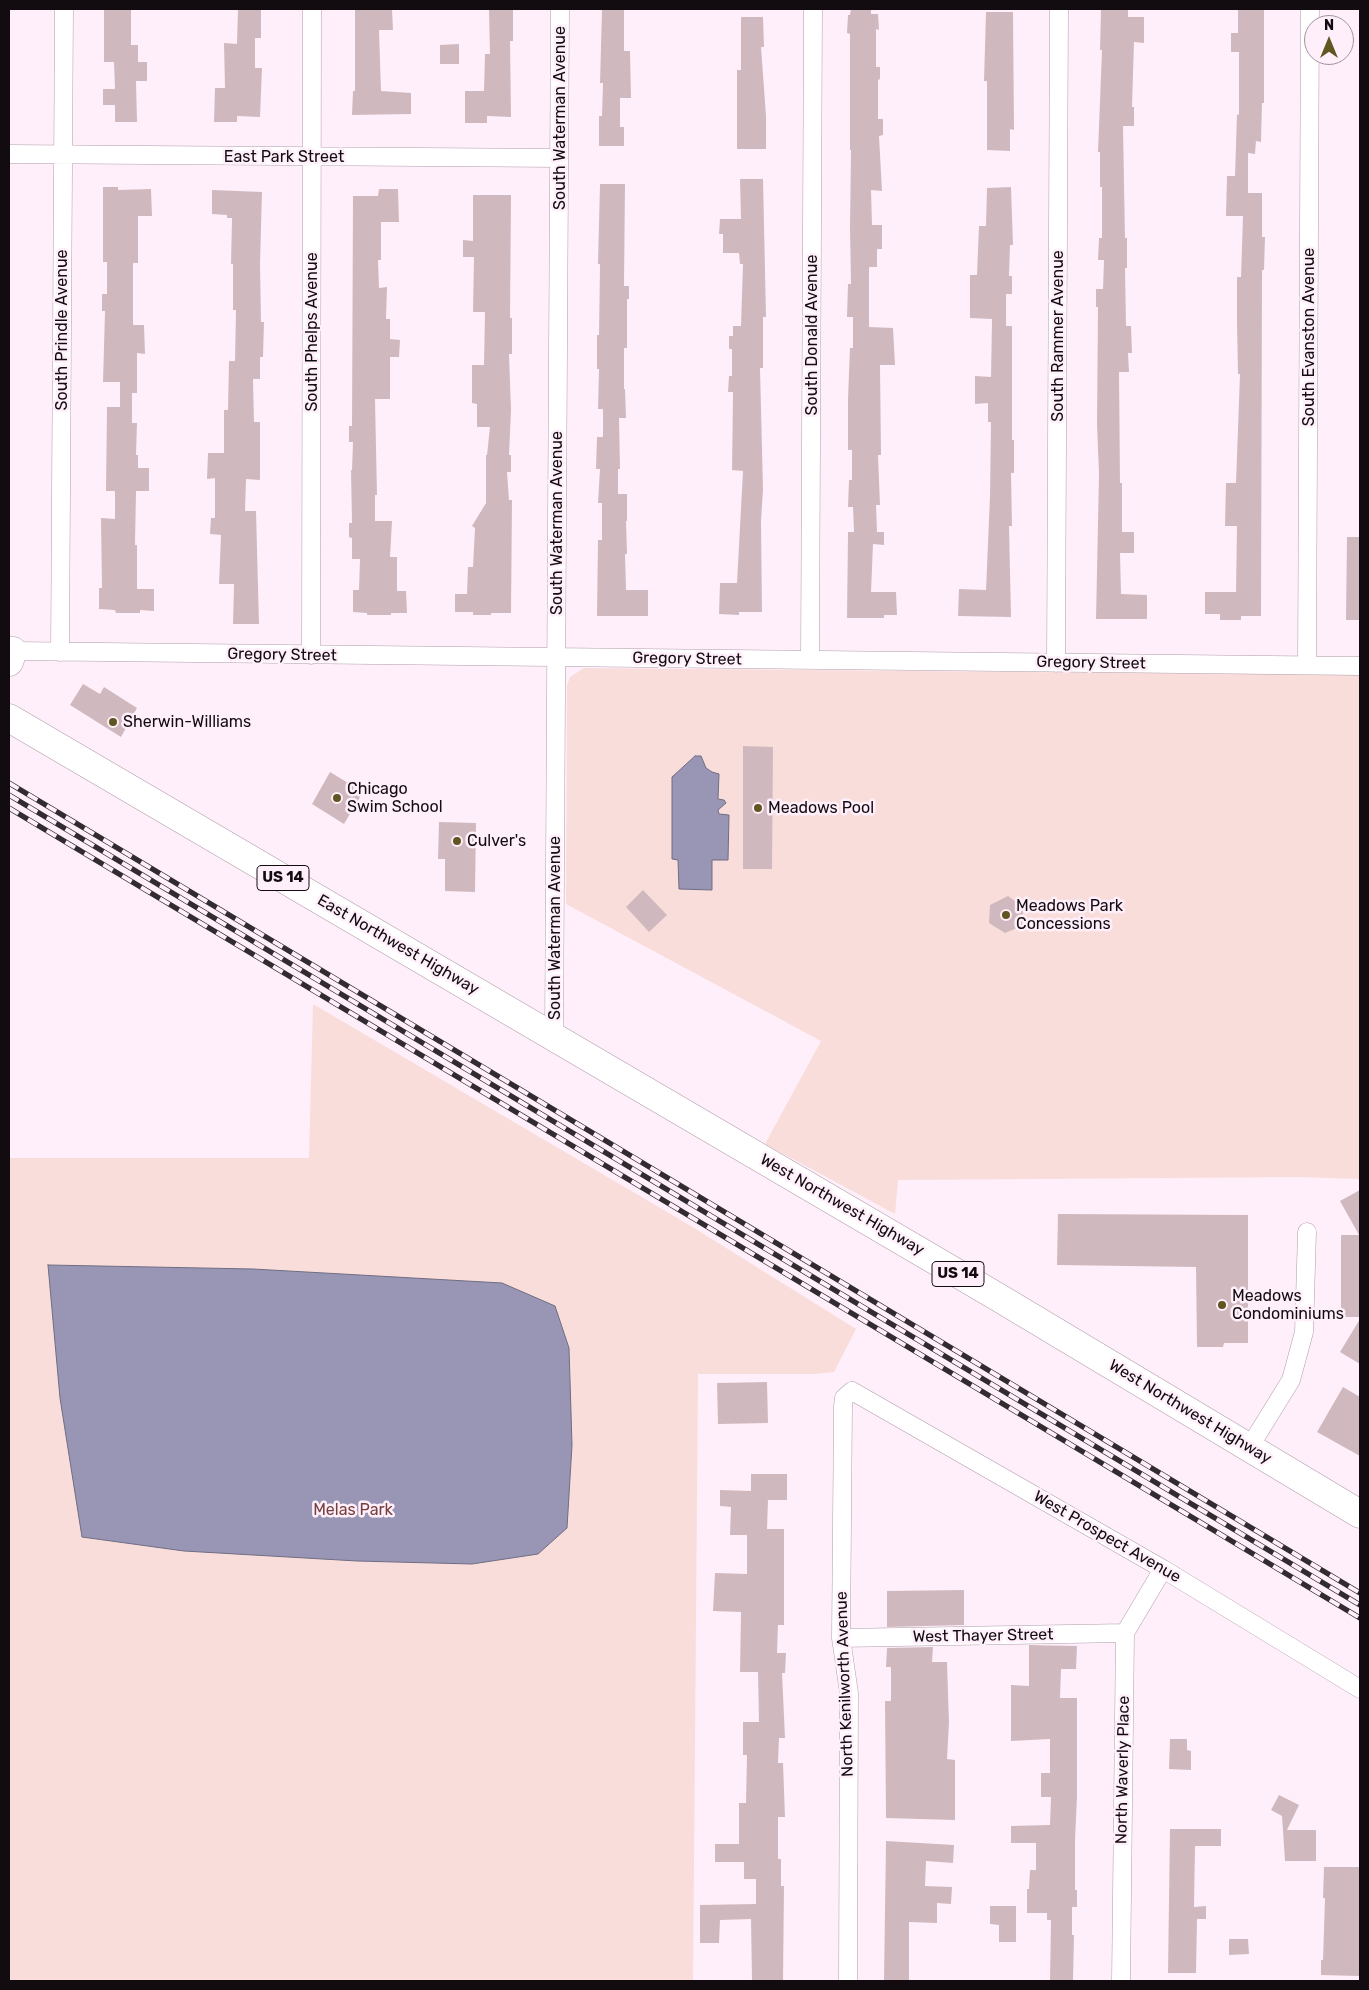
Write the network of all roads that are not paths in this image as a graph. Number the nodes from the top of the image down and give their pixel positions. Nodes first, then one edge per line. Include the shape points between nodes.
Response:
1 (64, 9) edge
2 (312, 9) edge
3 (560, 9) edge
4 (814, 9) edge
5 (1059, 9) edge
6 (1310, 9) edge
7 (9, 154) edge
8 (63, 155) junction
9 (312, 157) junction
10 (559, 158) junction
11 (60, 652) junction
12 (10, 655) edge
13 (311, 655) junction
14 (556, 658) junction
15 (810, 660) junction
16 (1056, 663) junction
17 (1307, 665) junction
18 (1360, 666) edge
19 (10, 718) edge
20 (554, 1036) junction
21 (1307, 1232) dead end
22 (852, 1391) joint
23 (1249, 1448) junction
24 (1360, 1514) edge
25 (1163, 1569) junction
26 (1125, 1633) junction
27 (842, 1638) junction
28 (1360, 1689) edge
29 (848, 1981) edge
30 (1121, 1981) edge

1 - 8 street, South Prindle Avenue
2 - 9 street, South Phelps Avenue
3 - 10 street, South Waterman Avenue
4 - 15 street, South Donald Avenue
5 - 16 street, South Rammer Avenue
6 - 17 street, South Evanston Avenue
7 - 8 street, East Park Street
8 - 9 street, East Park Street
8 - 11 street, South Prindle Avenue
9 - 10 street, East Park Street
9 - 13 street, South Phelps Avenue
10 - 14 street, South Waterman Avenue
11 - 12 street, Gregory Street
11 - 13 street, Gregory Street
13 - 14 street, Gregory Street
14 - 15 street, Gregory Street
14 - 20 street, South Waterman Avenue
15 - 16 street, Gregory Street
16 - 17 street, Gregory Street
17 - 18 street, Gregory Street
19 - 20 main road, East Northwest Highway / US 14
20 - 23 main road, West Northwest Highway / US 14
21 - 23 street via 1304,1332 1291,1380
22 - 25 street, West Prospect Avenue
22 - 27 street, North Kenilworth Avenue via 844,1398 843,1406
23 - 24 main road, West Northwest Highway / US 14
25 - 26 street
25 - 28 street, West Prospect Avenue
26 - 27 street, West Thayer Street
26 - 30 street, North Waverly Place
27 - 29 street, North Kenilworth Avenue via 849,1693

